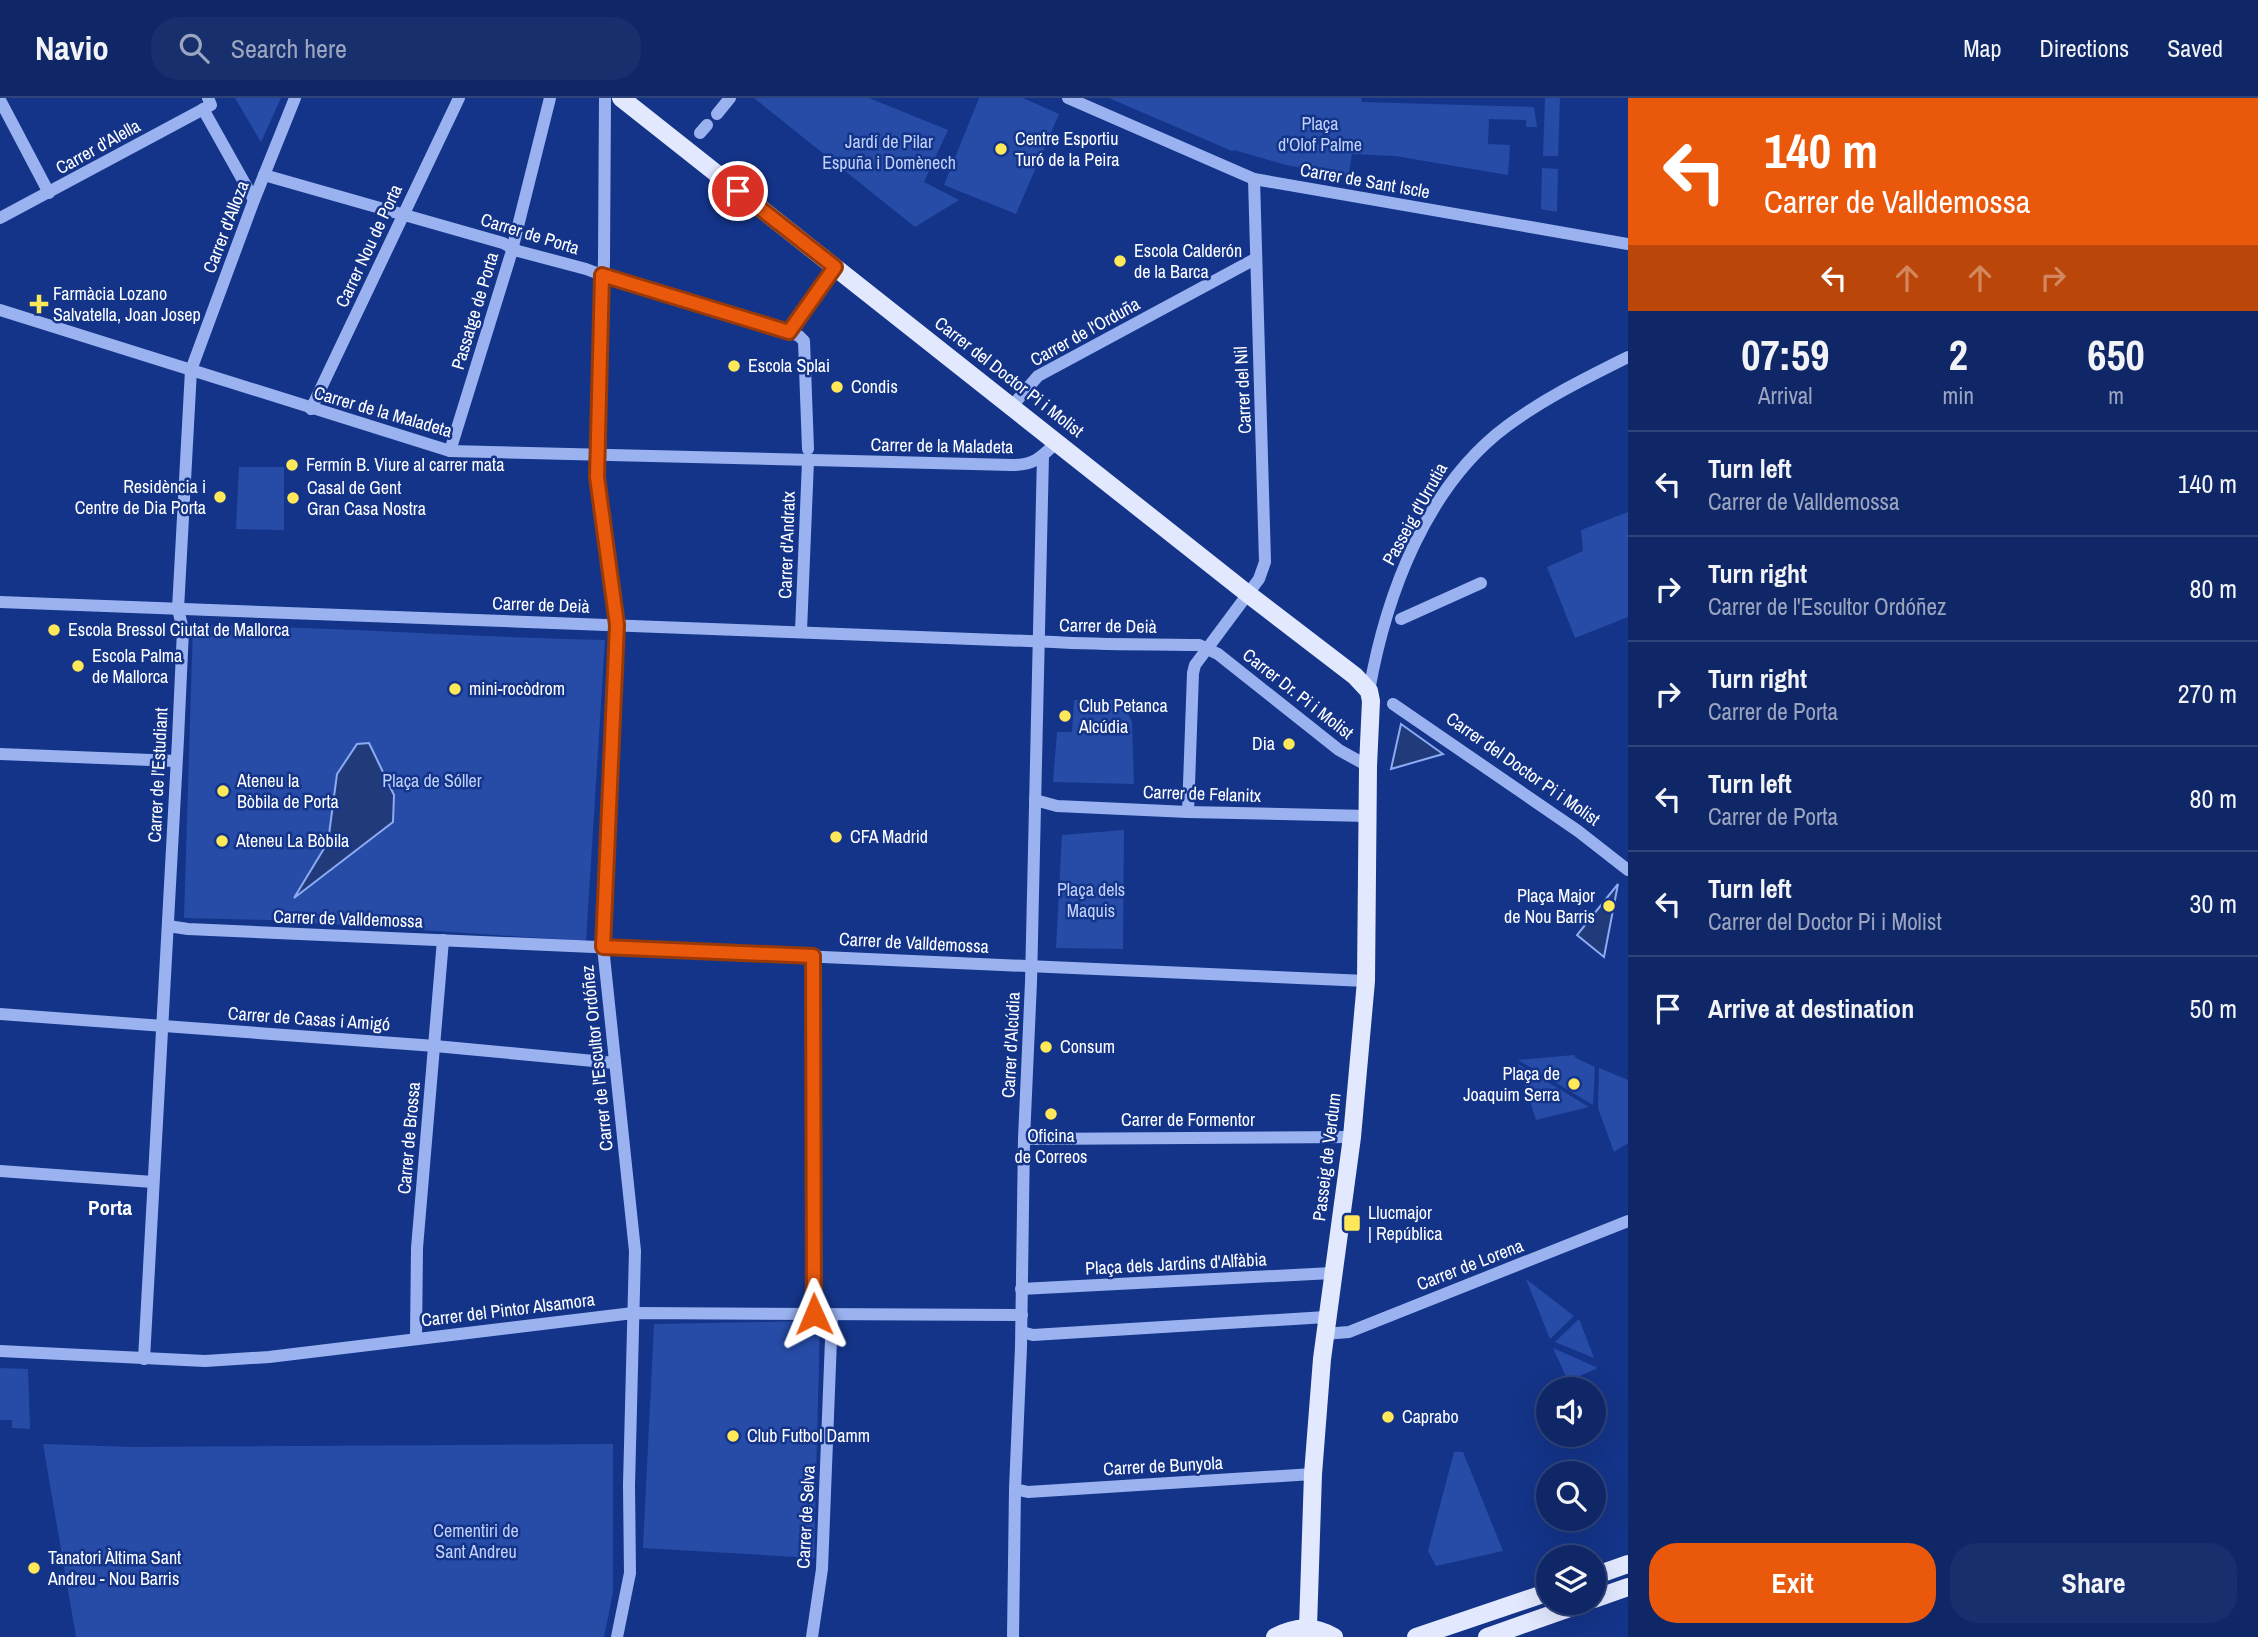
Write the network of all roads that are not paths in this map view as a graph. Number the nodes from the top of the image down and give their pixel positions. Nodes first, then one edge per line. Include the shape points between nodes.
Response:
1 (295, 98) edge
2 (459, 98) edge
3 (550, 98) edge
4 (605, 98) edge
5 (621, 98) edge
6 (730, 98) edge
7 (1068, 98) edge
8 (0, 100) edge
9 (207, 104) edge
10 (717, 114) dead end
11 (264, 175) junction
12 (1254, 179) junction
13 (49, 193) junction
14 (254, 200) junction
15 (404, 214) junction
16 (0, 218) edge
17 (1628, 244) edge
18 (513, 247) junction
19 (1255, 258) junction
20 (835, 267) junction
21 (602, 275) junction
22 (0, 310) edge
23 (789, 332) junction
24 (1628, 357) edge
25 (191, 370) junction
26 (1012, 406) junction
27 (311, 409) junction
28 (1057, 442) junction
29 (450, 451) junction
30 (808, 455) junction
31 (1044, 455) junction
32 (597, 456) junction
33 (1481, 583) dead end
34 (1248, 594) junction
35 (0, 602) edge
36 (178, 609) junction
37 (1401, 619) dead end
38 (617, 625) junction
39 (801, 631) junction
40 (1040, 642) junction
41 (1208, 648) junction
42 (1369, 691) junction
43 (1393, 704) dead end
44 (0, 754) edge
45 (176, 761) junction
46 (1368, 766) junction
47 (1035, 800) junction
48 (1188, 812) junction
49 (1368, 816) junction
50 (1628, 870) edge
51 (168, 926) junction
52 (443, 940) junction
53 (603, 947) junction
54 (813, 956) junction
55 (1030, 966) junction
56 (1366, 981) junction
57 (0, 1014) edge
58 (161, 1028) junction
59 (435, 1046) junction
60 (615, 1063) junction
61 (1352, 1137) junction
62 (1024, 1139) junction
63 (0, 1171) edge
64 (153, 1182) junction
65 (1628, 1221) edge
66 (1332, 1273) junction
67 (1021, 1289) junction
68 (633, 1313) junction
69 (814, 1314) junction
70 (832, 1314) junction
71 (1022, 1315) junction
72 (1325, 1326) junction
73 (1022, 1332) junction
74 (416, 1338) junction
75 (0, 1351) edge
76 (144, 1359) junction
77 (1313, 1474) junction
78 (1015, 1489) junction
79 (1628, 1563) edge
80 (1606, 1571) edge
81 (1628, 1587) edge
82 (1606, 1595) edge
83 (1536, 1596) edge
84 (1550, 1615) edge
85 (1308, 1627) junction
86 (618, 1637) edge
87 (812, 1637) edge
88 (1013, 1637) edge
89 (1275, 1637) edge
90 (1334, 1637) edge
91 (1416, 1637) edge
92 (1487, 1637) edge

1 - 11 street, Carrer d'Alloza
2 - 15 street, Carrer Nou de Porta
3 - 18 street, Passatge de Porta
4 - 21 street, Carrer de l'Escultor Ordóñez
5 - 20 main road, Carrer del Doctor Pi i Molist
6 - 10 street
7 - 12 street, Carrer de Sant Iscle
8 - 13 street
9 - 13 street, Carrer d'Alella
9 - 14 street
11 - 14 street, Carrer d'Alloza
11 - 15 street, Carrer de Porta
12 - 17 street, Carrer de Sant Iscle
12 - 19 street, Carrer del Nil
13 - 16 street, Carrer d'Alella
14 - 25 street, Carrer d'Alloza
15 - 18 street, Carrer de Porta
15 - 27 street, Carrer Nou de Porta
18 - 21 street, Carrer de Porta
18 - 29 street, Passatge de Porta
19 - 26 street, Carrer de l'Orduña via 1038,376
19 - 34 street, Carrer del Nil via 1266,551 1263,571
20 - 23 street
20 - 26 main road, Carrer del Doctor Pi i Molist
21 - 23 street, Carrer de Porta
21 - 32 street, Carrer de l'Escultor Ordóñez
22 - 25 street, Carrer de la Maladeta
23 - 30 street, Carrer d'Andratx via 804,341
24 - 42 street, Passeig d'Urrutia via 1558,391 1506,427 1461,468 1408,558 1392,595
25 - 27 street, Carrer de la Maladeta
25 - 36 street, Carrer de l'Estudiant
26 - 28 main road, Carrer del Doctor Pi i Molist
27 - 29 street, Carrer de la Maladeta
28 - 31 street, Carrer de la Maladeta
28 - 34 main road, Carrer del Doctor Pi i Molist
29 - 32 street, Carrer de la Maladeta
30 - 31 street, Carrer de la Maladeta via 1028,465
30 - 32 street, Carrer de la Maladeta
30 - 39 street, Carrer d'Andratx
31 - 40 street, Carrer d'Alcúdia
32 - 38 street, Carrer de l'Escultor Ordóñez
33 - 37 street
34 - 41 street, Carrer del Nil
34 - 42 main road, Carrer del Doctor Pi i Molist
35 - 36 street, Carrer de Deià
36 - 38 street, Carrer de Deià
36 - 45 street, Carrer de l'Estudiant via 183,630
38 - 39 street, Carrer de Deià
38 - 53 street, Carrer de l'Escultor Ordóñez
39 - 40 street, Carrer de Deià
40 - 41 street, Carrer de Deià
40 - 47 street, Carrer d'Alcúdia
41 - 46 street, Carrer Dr. Pi i Molist via 1339,750
41 - 48 street, Carrer del Nil via 1193,673
42 - 46 main road, Passeig de Verdum
43 - 50 street, Carrer del Doctor Pi i Molist
44 - 45 street
45 - 51 street, Carrer de l'Estudiant
46 - 49 main road, Passeig de Verdum
47 - 48 street, Carrer de Felanitx via 1057,806
47 - 55 street, Carrer d'Alcúdia
48 - 49 street, Carrer de Felanitx
49 - 56 main road, Passeig de Verdum
51 - 52 street, Carrer de Valldemossa
51 - 58 street, Carrer de l'Estudiant
52 - 53 street, Carrer de Valldemossa
52 - 59 street, Carrer de Brossa
53 - 54 street, Carrer de Valldemossa
53 - 60 street, Carrer de l'Escultor Ordóñez
54 - 55 street, Carrer de Valldemossa
54 - 69 street
55 - 56 street, Carrer de Valldemossa
55 - 62 street, Carrer d'Alcúdia
56 - 61 main road, Passeig de Verdum
57 - 58 street, Carrer de Casas i Amigó
58 - 59 street, Carrer de Casas i Amigó
58 - 64 street, Carrer de l'Estudiant
59 - 60 street, Carrer de Casas i Amigó
59 - 74 street, Carrer de Brossa via 418,1248
60 - 68 street, Carrer de l'Escultor Ordóñez via 635,1251
61 - 62 street, Carrer de Formentor
61 - 66 main road, Passeig de Verdum
62 - 67 street, Carrer d'Alcúdia
63 - 64 street
64 - 76 street, Carrer de l'Estudiant
65 - 72 street, Carrer de Lorena via 1349,1332
66 - 67 street, Plaça dels Jardins d'Alfàbia
66 - 72 main road, Passeig de Verdum
67 - 71 street, Carrer d'Alcúdia
68 - 69 street, Carrer del Pintor Alsamora
68 - 74 street, Carrer del Pintor Alsamora
68 - 86 street, Carrer de l'Escultor Ordóñez via 630,1573
69 - 70 street, Carrer del Pintor Alsamora
70 - 71 street, Carrer del Pintor Alsamora
70 - 87 street, Carrer de Selva via 822,1569
71 - 73 street, Carrer d'Alcúdia
72 - 73 street
72 - 77 main road, Passeig de Verdum
73 - 78 street, Carrer d'Alcúdia
74 - 76 street, Carrer del Pintor Alsamora via 269,1357
75 - 76 street, Carrer del Pintor Alsamora
77 - 78 street, Carrer de Bunyola via 1028,1492
77 - 85 main road, Passeig de Verdum
78 - 88 street, Carrer d'Alcúdia
79 - 80 main road
81 - 82 main road
83 - 91 main road
84 - 92 main road
85 - 89 main road
85 - 90 main road

